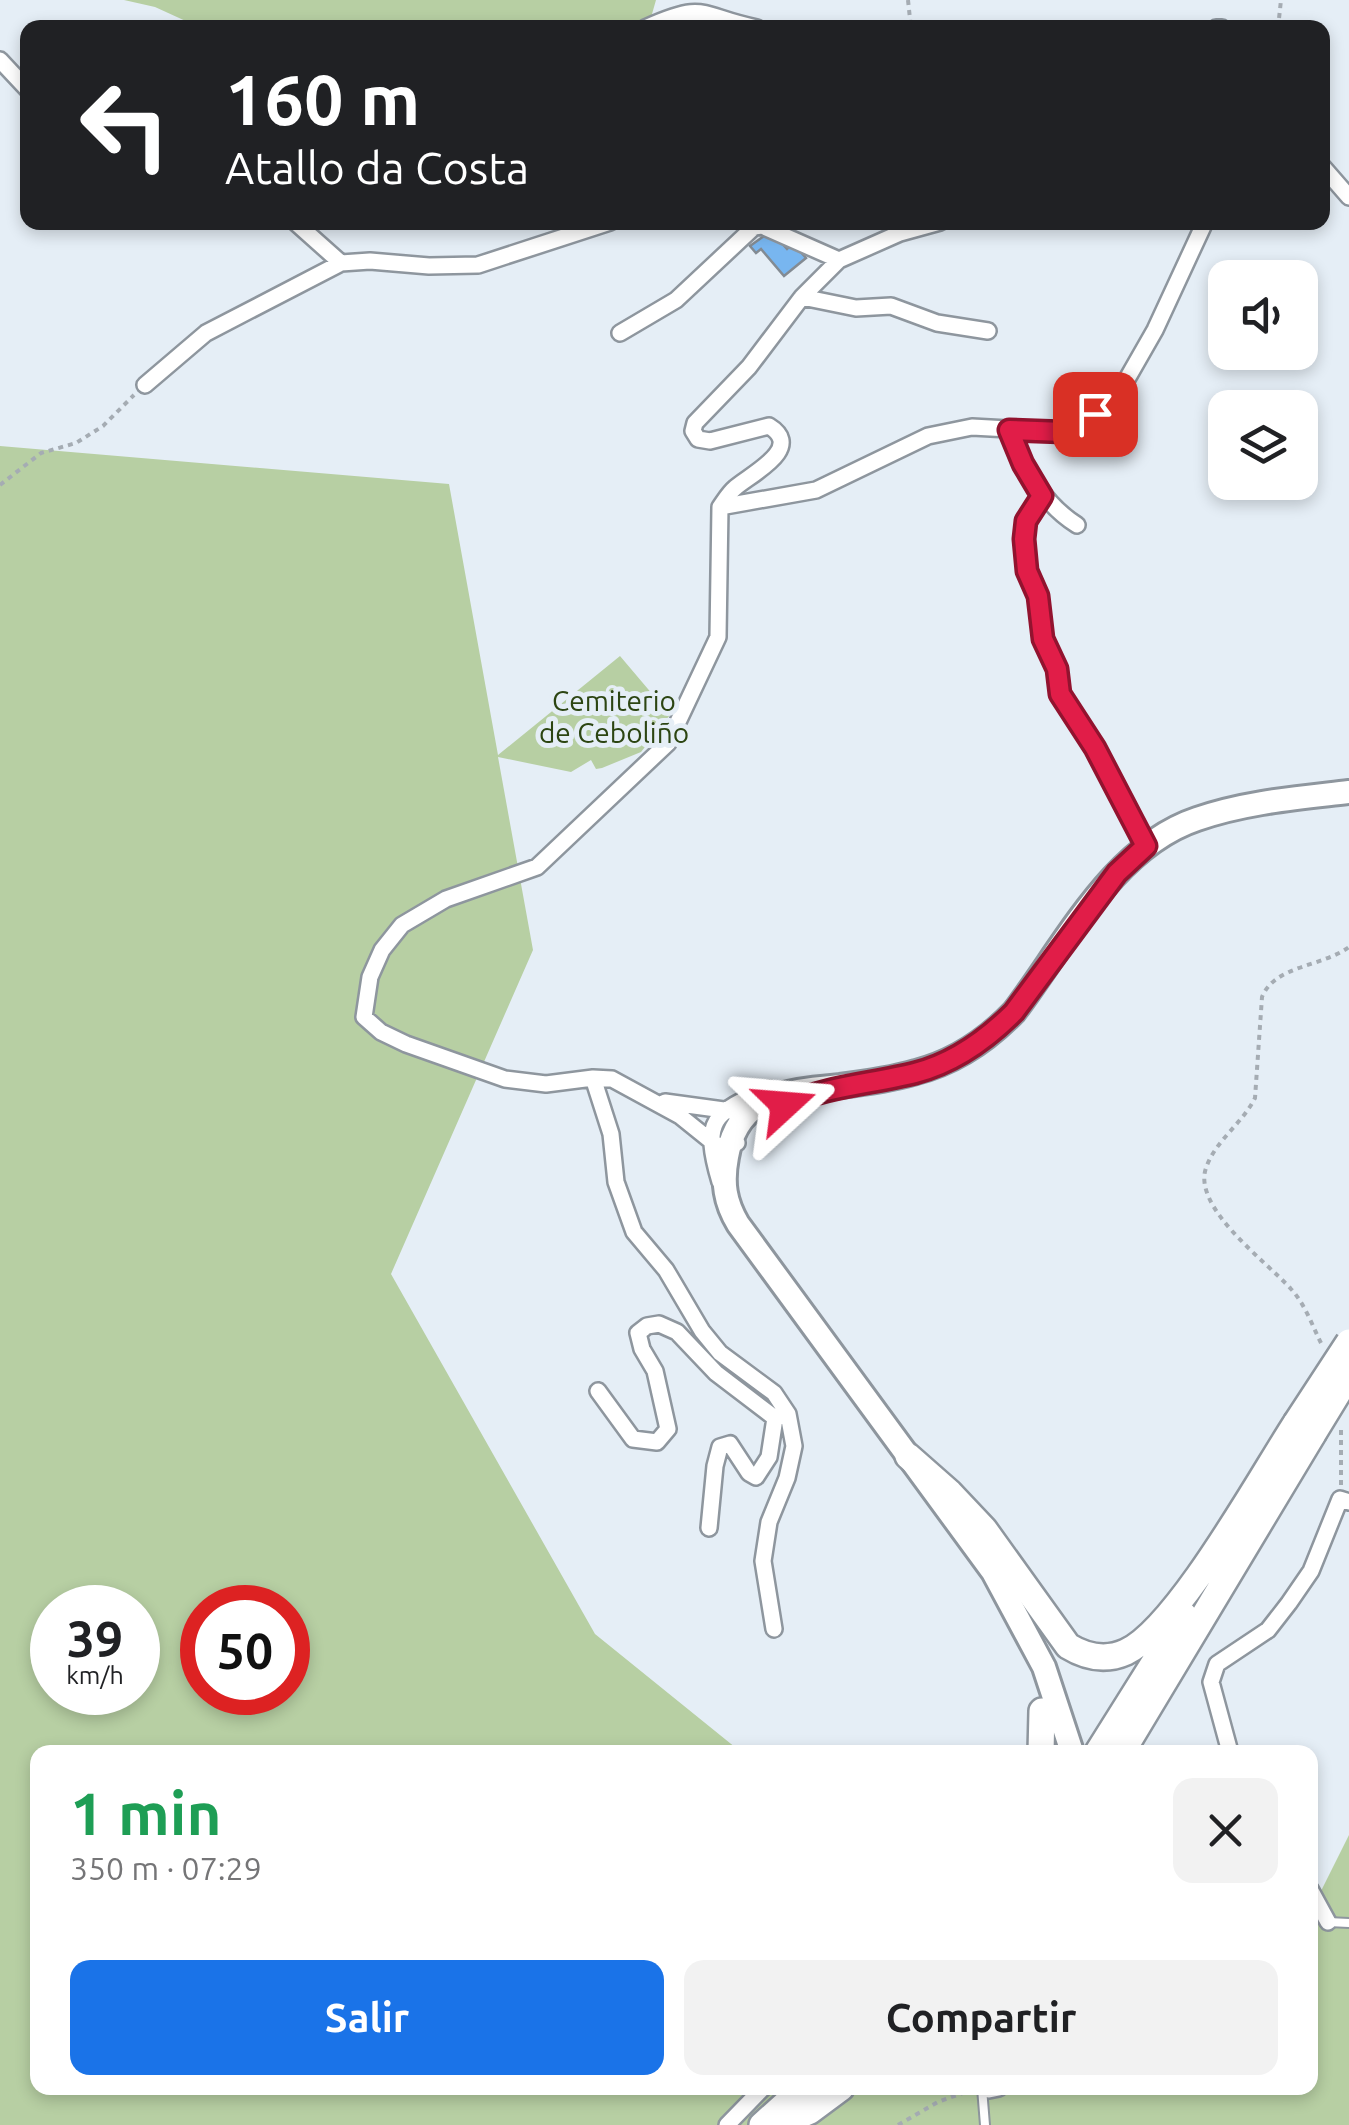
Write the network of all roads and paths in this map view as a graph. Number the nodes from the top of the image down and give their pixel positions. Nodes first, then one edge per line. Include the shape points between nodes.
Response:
1 (661, 20) edge
2 (728, 20) edge
3 (0, 60) edge
4 (20, 81) edge
5 (1330, 175) edge
6 (1349, 197) edge
7 (304, 230) edge
8 (579, 230) edge
9 (745, 230) edge
10 (772, 230) edge
11 (896, 230) edge
12 (1201, 230) edge
13 (838, 260) junction
14 (340, 262) junction
15 (802, 297) junction
16 (988, 331) dead end
17 (620, 333) dead end
18 (145, 385) joint
19 (1009, 430) junction
20 (0, 485) edge
21 (1042, 496) junction
22 (720, 507) junction
23 (1078, 525) dead end
24 (1349, 792) edge
25 (1146, 846) junction
26 (1349, 947) edge
27 (593, 1078) junction
28 (843, 1086) junction
29 (646, 1096) junction
30 (772, 1112) junction
31 (731, 1129) junction
32 (732, 1189) junction
33 (1342, 1350) edge
34 (1349, 1374) edge
35 (598, 1390) dead end
36 (1342, 1413) dead end
37 (781, 1416) junction
38 (1303, 1428) junction
39 (908, 1456) junction
40 (1344, 1501) edge
41 (709, 1528) dead end
42 (1199, 1623) junction
43 (774, 1629) dead end
44 (1032, 1640) junction
45 (1042, 1711) junction
46 (1041, 1745) edge
47 (1050, 1745) edge
48 (1070, 1745) edge
49 (1102, 1745) edge
50 (1114, 1745) edge
51 (1126, 1745) edge
52 (1228, 1745) edge
53 (1318, 1904) edge
54 (1328, 1922) joint
55 (1349, 1923) edge
56 (807, 2095) edge
57 (833, 2095) edge
58 (960, 2095) edge
59 (982, 2095) edge
60 (778, 2105) edge
61 (727, 2125) edge
62 (762, 2125) edge
63 (898, 2125) edge
64 (985, 2125) edge

1 - 2 street via 699,6
3 - 4 street
5 - 6 street
7 - 14 street
8 - 14 street via 478,265
9 - 17 street via 676,300
10 - 13 street
11 - 13 street
12 - 19 street via 1123,386 1064,432
13 - 15 street
14 - 18 street via 206,333
15 - 16 street via 856,308 891,306
15 - 22 street via 695,423 698,440 769,426 781,439 774,459
18 - 20 path via 104,426 42,453
19 - 21 street
19 - 22 street via 928,436 816,490
21 - 23 street
21 - 25 street via 1026,521 1024,539 1043,639 1060,694
22 - 27 street via 718,636 668,742 537,867 446,899 402,926 370,977 364,1017 381,1032 505,1079 546,1084
24 - 25 main road via 1212,814
25 - 28 main road via 1117,873 994,1032 918,1072
26 - 33 path via 1267,984 1254,1098 1203,1179 1204,1190 1244,1244
27 - 29 street
27 - 37 street via 634,1232 666,1270 702,1332 774,1393
28 - 30 main road
28 - 31 main road via 766,1100
29 - 31 street
29 - 31 street via 691,1123
30 - 31 street
30 - 32 main road via 744,1149
31 - 32 main road via 724,1174
32 - 39 main road via 772,1271
33 - 38 main road, bridge
34 - 38 main road, bridge
35 - 37 street via 633,1439 657,1442 668,1429 664,1400 638,1333 659,1324
36 - 40 path
37 - 41 street via 756,1477 730,1444 720,1447
37 - 43 street via 794,1446 763,1561
38 - 39 main road via 1162,1623 1136,1646 1108,1657 1068,1646 984,1529
38 - 42 main road
38 - 49 main road
39 - 44 main road via 993,1572
40 - 52 street via 1290,1604 1268,1630 1217,1664 1210,1682
42 - 50 main road via 1162,1667
42 - 51 main road
44 - 45 main road
44 - 48 main road
45 - 46 main road
45 - 47 main road
53 - 54 street
54 - 55 lane
56 - 60 main road
57 - 60 main road via 810,2112
58 - 63 path
59 - 64 lane
60 - 61 street
60 - 62 main road

